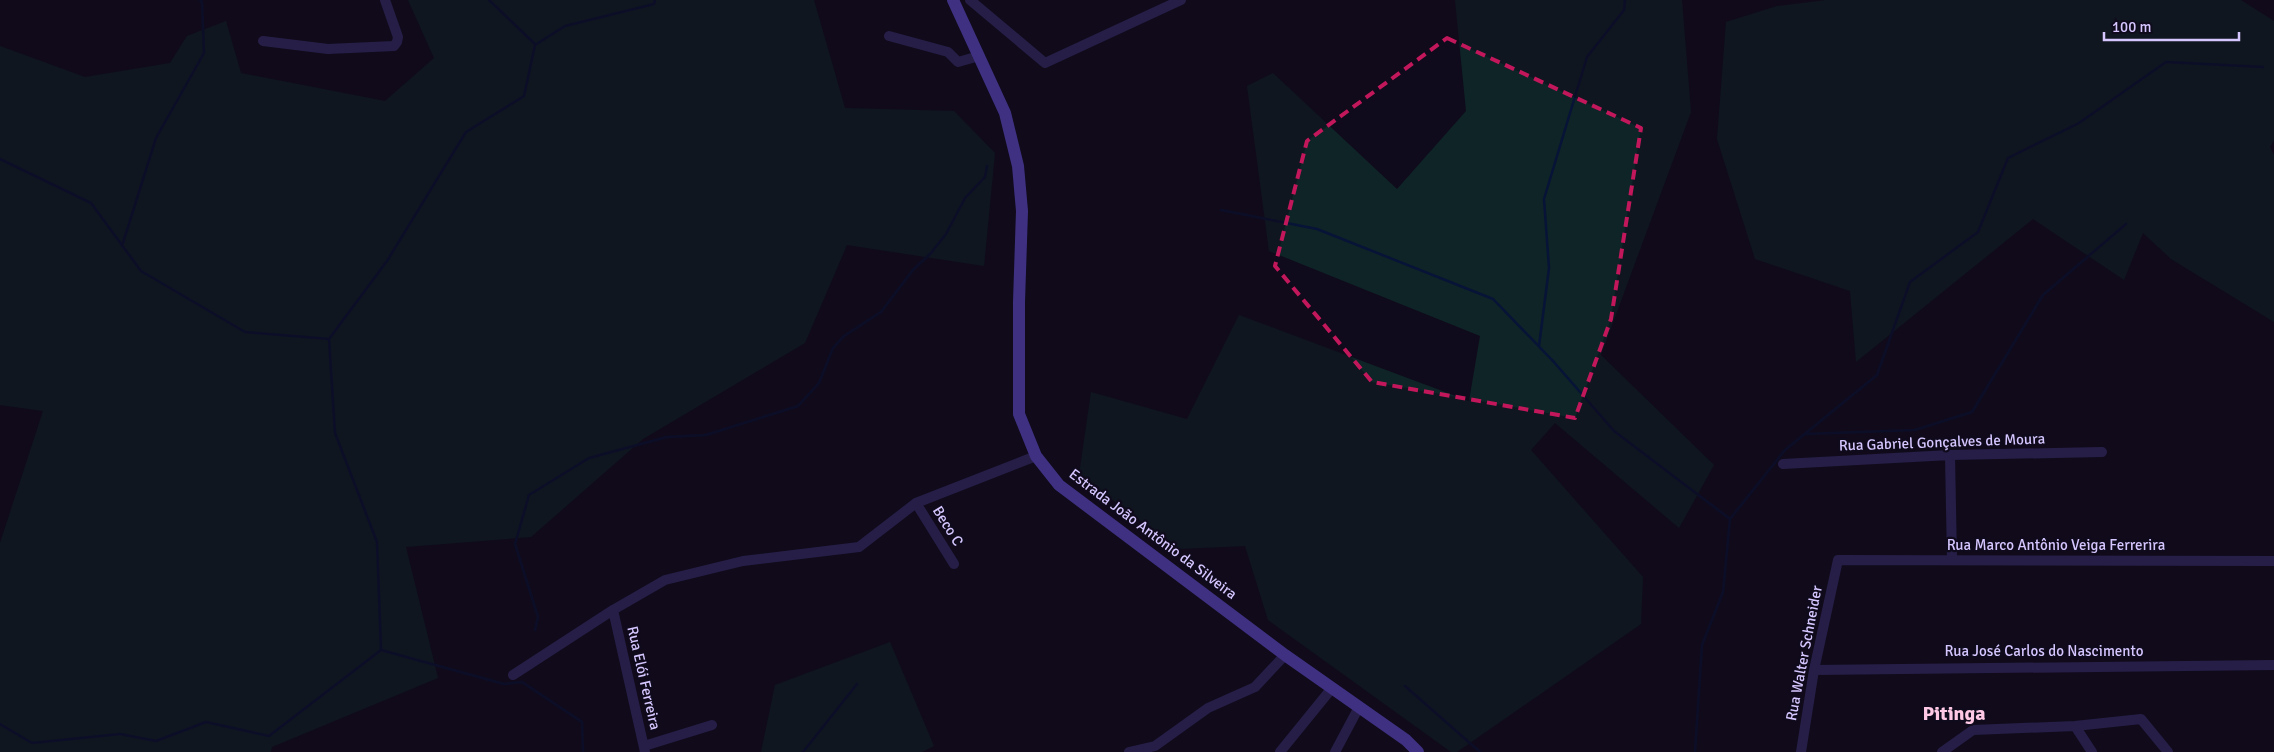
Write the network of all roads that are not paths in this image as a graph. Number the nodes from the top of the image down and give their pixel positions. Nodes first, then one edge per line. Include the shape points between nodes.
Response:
1 (385, 0) edge
2 (954, 0) edge
3 (970, 0) edge
4 (1181, 0) edge
5 (889, 36) dead end
6 (263, 41) dead end
7 (979, 56) junction
8 (2102, 452) dead end
9 (1950, 455) junction
10 (1036, 456) junction
11 (1783, 464) dead end
12 (916, 503) junction
13 (1952, 559) junction
14 (1838, 560) joint
15 (2274, 560) edge
16 (954, 564) dead end
17 (613, 610) junction
18 (1285, 655) junction
19 (2274, 665) edge
20 (1814, 670) junction
21 (513, 675) dead end
22 (1332, 688) junction
23 (1359, 707) junction
24 (712, 725) dead end
25 (2075, 726) junction
26 (645, 749) edge
27 (1129, 752) edge
28 (1280, 752) edge
29 (1335, 752) edge
30 (1418, 752) edge
31 (1801, 752) edge
32 (1942, 752) edge
33 (2092, 752) edge
34 (2168, 752) edge

1 - 6 street via 398,37 394,46 328,49
2 - 7 main road, Estrada João Antônio da Silveira
3 - 4 street via 1046,63
5 - 7 street via 948,52 958,62
7 - 10 main road, Estrada João Antônio da Silveira via 1005,113 1018,166 1022,211 1019,414
8 - 9 street, Rua Gabriel Gonçalves de Moura
9 - 11 street, Rua Gabriel Gonçalves de Moura
9 - 13 street
10 - 12 street
10 - 18 main road, Estrada João Antônio da Silveira via 1060,485
12 - 16 street, Beco C
12 - 17 street via 859,547 743,561 686,574 665,580
13 - 14 street, Rua Marco Antônio Veiga Ferrerira
13 - 15 street, Rua Marco Antônio Veiga Ferrerira
14 - 20 street, Rua Walter Schneider
17 - 21 street
17 - 26 street, Rua Elói Ferreira
18 - 22 main road, Estrada João Antônio da Silveira
18 - 27 street via 1255,687 1208,708 1155,746
19 - 20 street, Rua José Carlos do Nascimento
20 - 31 street, Rua Walter Schneider
22 - 23 main road, Estrada João Antônio da Silveira
22 - 28 street
23 - 29 street
23 - 30 main road, Estrada João Antônio da Silveira
24 - 26 street
25 - 32 street via 1974,730
25 - 33 street
25 - 34 street via 2141,719

